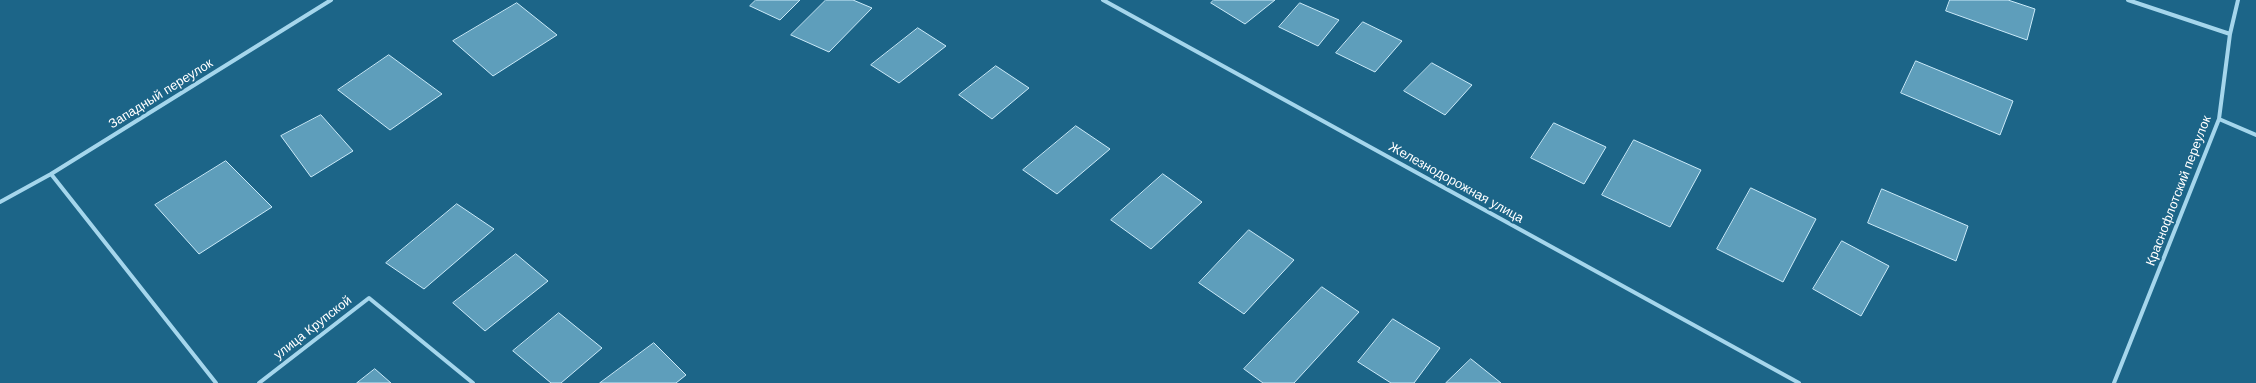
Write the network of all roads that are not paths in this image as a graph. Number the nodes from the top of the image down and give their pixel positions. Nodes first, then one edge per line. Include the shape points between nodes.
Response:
1 (331, 0) edge
2 (1103, 0) edge
3 (2128, 0) edge
4 (2238, 0) edge
5 (2230, 34) junction
6 (2219, 119) junction
7 (2256, 135) edge
8 (51, 174) junction
9 (0, 202) edge
10 (216, 383) edge
11 (259, 383) edge
12 (473, 383) edge
13 (1799, 383) edge
14 (2114, 383) edge

1 - 8 street, Западный переулок
2 - 13 street, Железнодорожная улица
3 - 5 street
4 - 5 street, Краснофлотский переулок
5 - 6 street, Краснофлотский переулок
6 - 7 street
6 - 14 street, Краснофлотский переулок
8 - 9 street, Западный переулок
8 - 10 street
11 - 12 street, улица Крупской via 369,298

